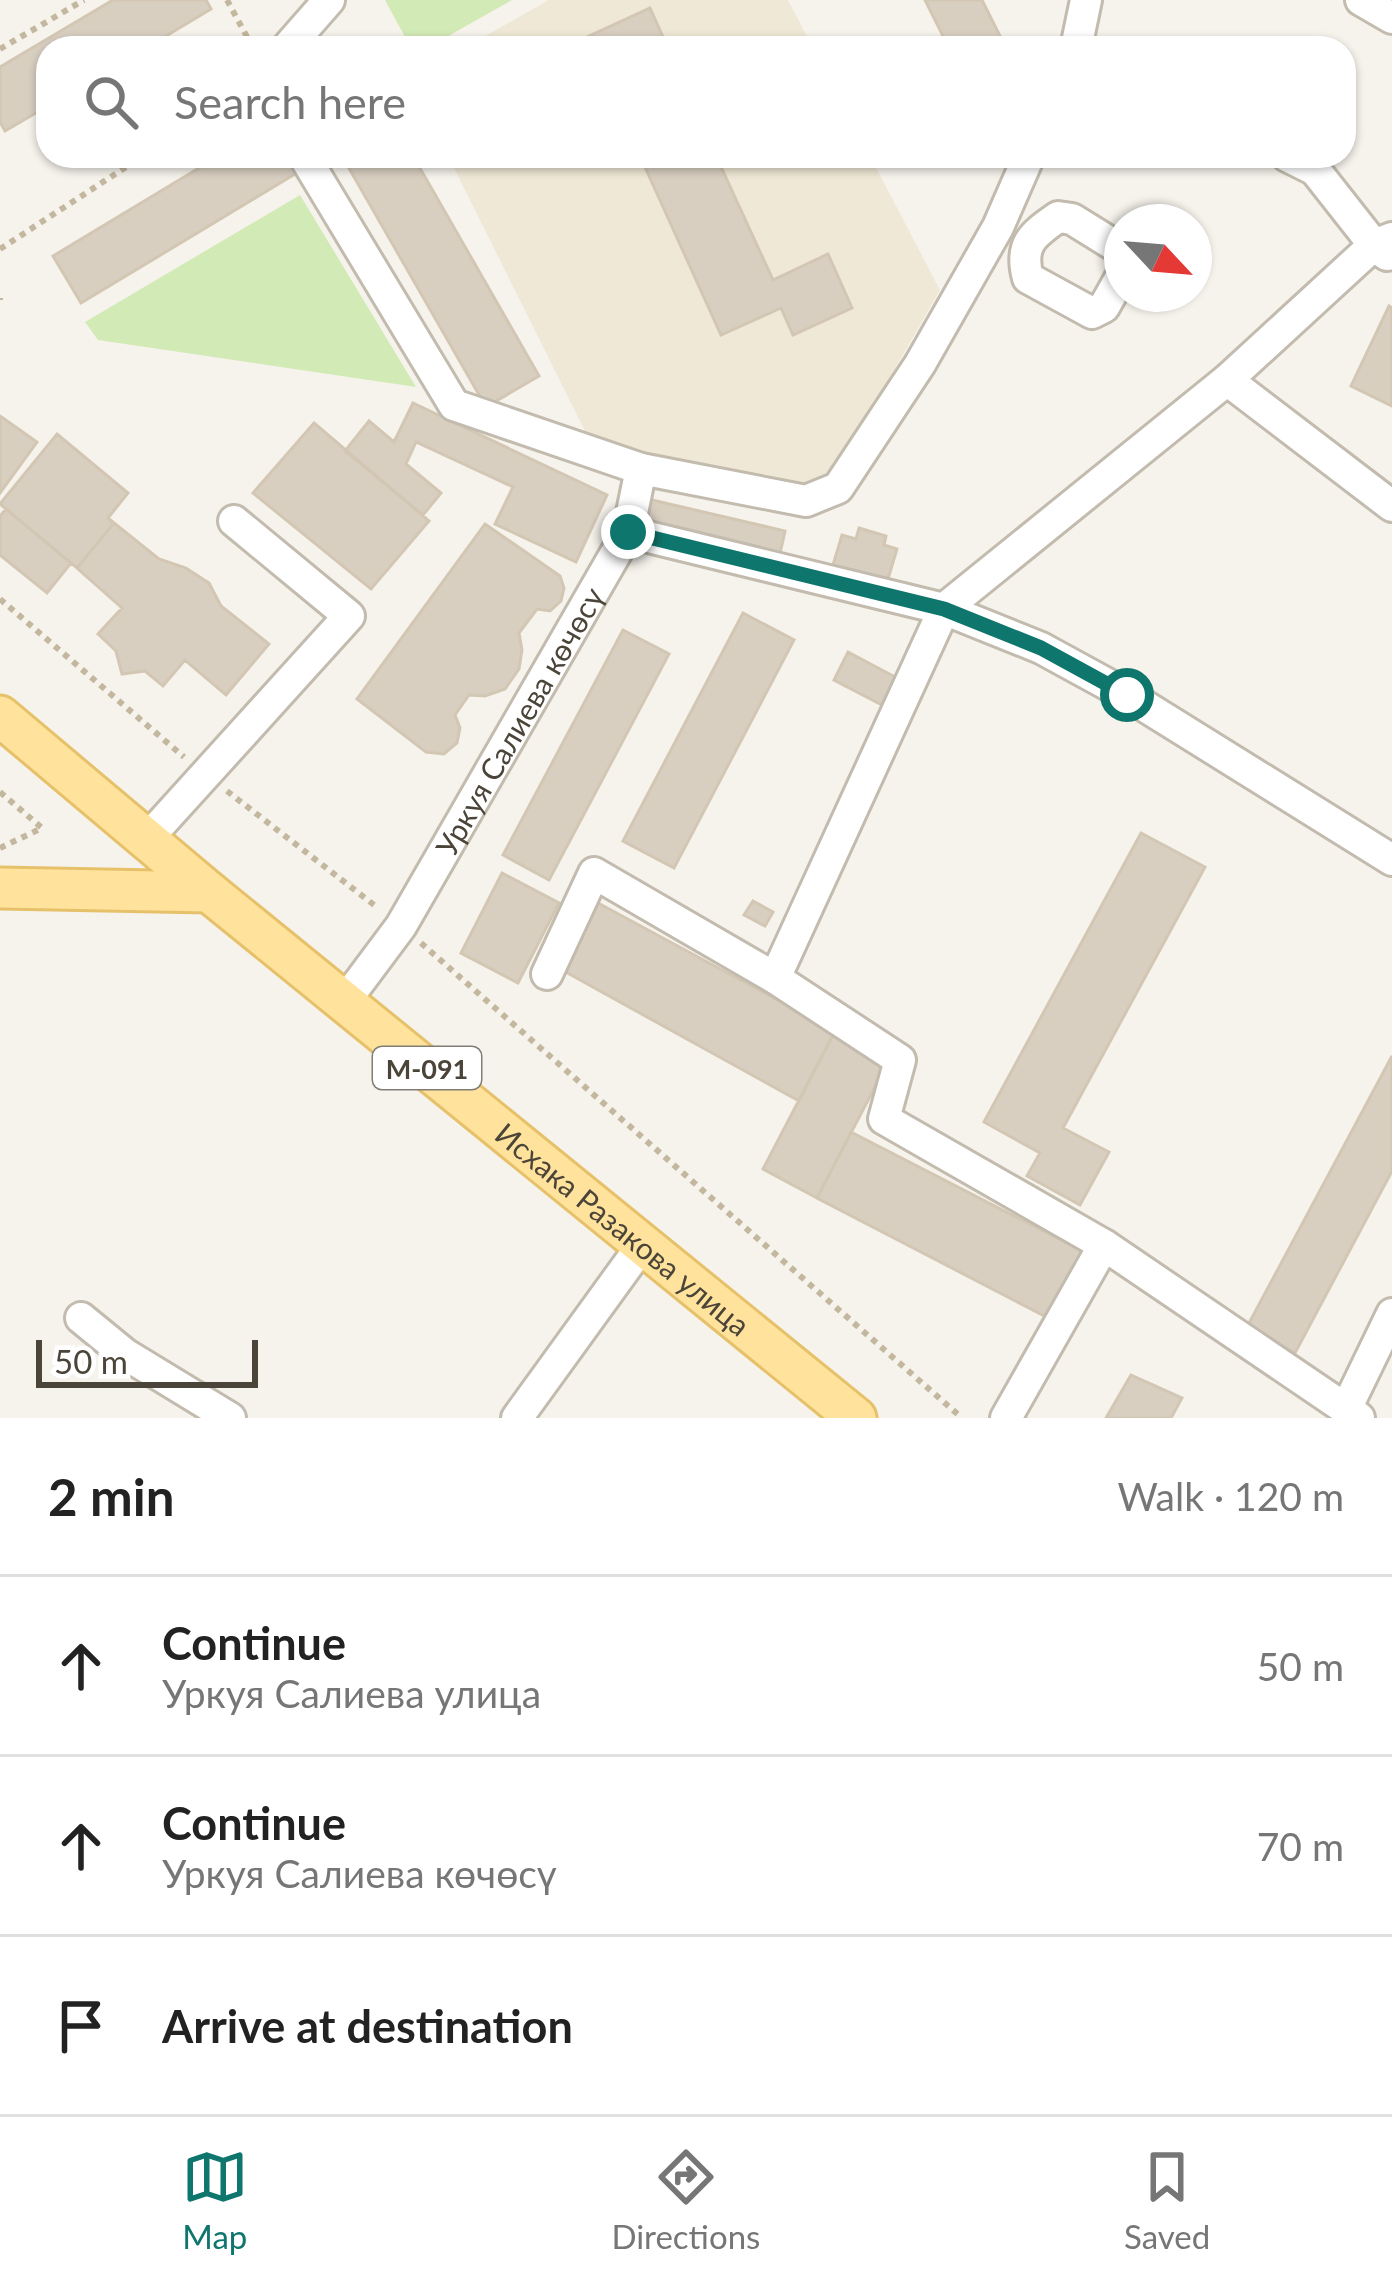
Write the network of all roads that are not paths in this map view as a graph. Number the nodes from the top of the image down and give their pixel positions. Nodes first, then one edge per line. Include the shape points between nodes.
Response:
1 (329, 0) edge
2 (1086, 0) edge
3 (1361, 0) edge
4 (1392, 18) edge
5 (298, 36) edge
6 (1078, 36) edge
7 (311, 168) edge
8 (1024, 168) edge
9 (1311, 168) edge
10 (998, 227) junction
11 (1104, 239) edge
12 (1029, 242) junction
13 (1386, 247) edge
14 (1104, 307) edge
15 (1227, 380) junction
16 (641, 469) junction
17 (1392, 506) edge
18 (234, 521) dead end
19 (628, 532) junction
20 (944, 609) junction
21 (0, 716) edge
22 (147, 839) junction
23 (1392, 860) edge
24 (0, 888) edge
25 (209, 892) junction
26 (547, 974) dead end
27 (775, 978) junction
28 (345, 1001) junction
29 (643, 1244) junction
30 (1104, 1245) junction
31 (1392, 1314) edge
32 (81, 1318) dead end
33 (1353, 1413) edge
34 (230, 1418) edge
35 (517, 1418) edge
36 (856, 1418) edge
37 (1006, 1418) edge

1 - 5 street
2 - 6 street
3 - 4 street
7 - 16 street via 454,405
8 - 10 street
9 - 13 street
10 - 12 street
10 - 16 street via 838,488 806,501
11 - 12 street via 1058,217
12 - 14 street via 1022,258 1028,278 1092,313
13 - 15 street
15 - 17 street
15 - 20 street
16 - 19 street, Уркуя Салиева көчөсү
18 - 22 street via 349,616
19 - 20 street
19 - 28 street, Уркуя Салиева көчөсү via 401,926
20 - 23 street via 1127,695
20 - 27 street
21 - 22 main road, Исхака Разакова улица / М-091
22 - 25 main road, Исхака Разакова улица / М-091
24 - 25 main road
25 - 28 main road, Исхака Разакова улица / М-091
26 - 27 street via 594,873
27 - 30 street via 900,1060 884,1118
28 - 29 main road, Исхака Разакова улица / М-091
29 - 35 street
29 - 36 main road, Исхака Разакова улица / М-091
30 - 33 street
30 - 37 street
31 - 33 street
32 - 34 street

